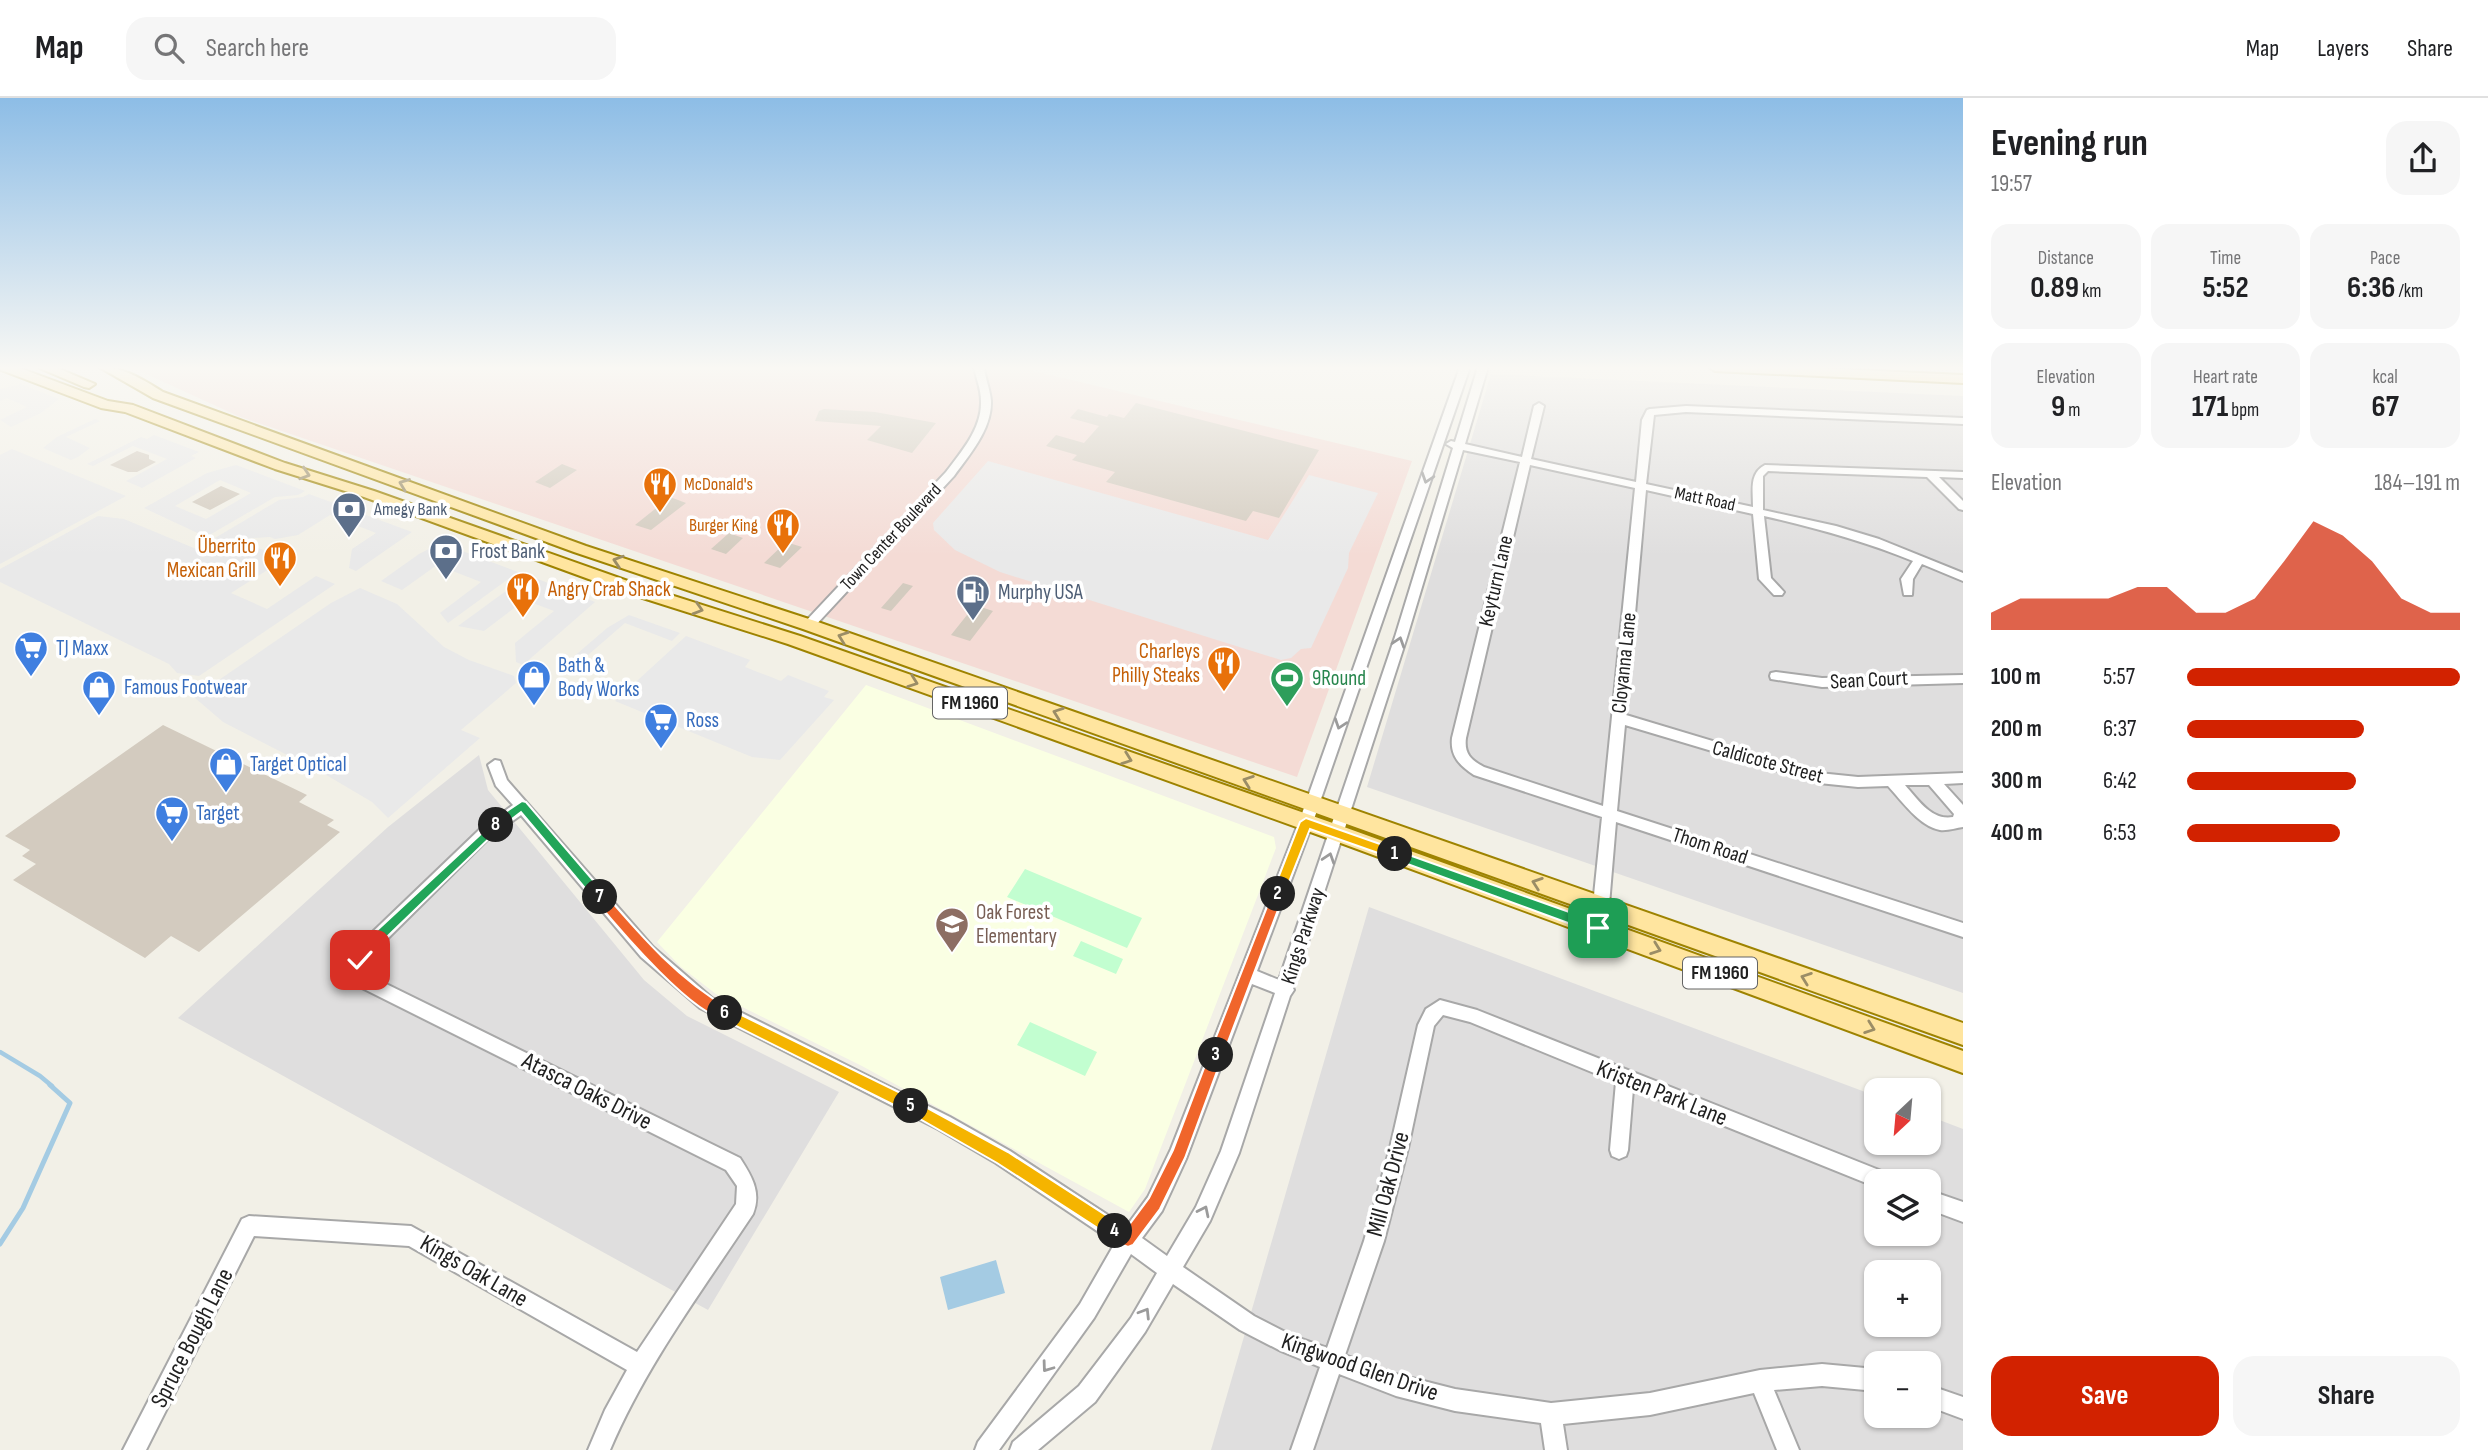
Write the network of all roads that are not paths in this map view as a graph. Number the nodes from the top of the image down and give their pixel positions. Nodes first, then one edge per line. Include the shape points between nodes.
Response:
1 (186, 430) edge
2 (255, 430) edge
3 (978, 430) edge
4 (1445, 430) edge
5 (1463, 430) edge
6 (1533, 430) edge
7 (1646, 430) edge
8 (1441, 442) junction
9 (1458, 445) junction
10 (1525, 459) junction
11 (1930, 474) junction
12 (1963, 475) edge
13 (1641, 485) junction
14 (1963, 507) edge
15 (1758, 510) junction
16 (1920, 559) junction
17 (1963, 577) edge
18 (1778, 592) dead end
19 (1908, 592) dead end
20 (809, 625) junction
21 (1776, 676) dead end
22 (1963, 679) edge
23 (1619, 718) junction
24 (1460, 756) joint
25 (495, 765) dead end
26 (1963, 778) edge
27 (1932, 779) junction
28 (1892, 781) junction
29 (522, 806) junction
30 (1310, 813) junction
31 (1609, 814) junction
32 (1340, 824) junction
33 (1601, 905) junction
34 (1963, 930) edge
35 (1246, 974) junction
36 (1286, 990) junction
37 (1440, 1007) joint
38 (1963, 1034) edge
39 (1963, 1062) edge
40 (1625, 1079) junction
41 (1619, 1150) dead end
42 (1864, 1173) edge
43 (1941, 1204) edge
44 (1963, 1212) edge
45 (249, 1226) joint
46 (1128, 1240) junction
47 (1171, 1271) junction
48 (1331, 1362) junction
49 (641, 1366) junction
50 (1864, 1379) edge
51 (1760, 1381) junction
52 (1941, 1400) edge
53 (1963, 1408) edge
54 (1552, 1415) junction
55 (134, 1450) edge
56 (599, 1450) edge
57 (986, 1450) edge
58 (1021, 1450) edge
59 (1302, 1450) edge
60 (1556, 1450) edge
61 (1788, 1450) edge

1 -> 30 main road, FM 1960 / FM 1960 via 633,589
20 -> 2 main road, FM 1960 / FM 1960 via 568,544
3 - 20 street, Town Center Boulevard via 950,474
4 - 8 street, Kings Parkway
5 - 9 street, Kings Parkway
6 - 10 street, Keyturn Lane
7 - 13 street, Cloyanna Lane
8 - 9 street, Matt Road
8 -> 30 street, Kings Parkway
9 - 10 street, Matt Road
32 -> 9 street, Kings Parkway
10 - 13 street, Matt Road
10 - 24 street, Keyturn Lane via 1458,738
11 - 12 street
11 - 14 street
11 - 15 street via 1765,468 1759,472
13 - 15 street, Matt Road
13 - 23 street, Cloyanna Lane
15 - 16 street, Matt Road via 1854,534
15 - 18 street via 1765,579
16 - 17 street, Matt Road
16 - 19 street via 1907,579
30 -> 20 main road, FM 1960 / FM 1960
21 - 22 street, Sean Court via 1805,683
23 - 28 street, Caldicote Street via 1819,778
23 - 31 street, Cloyanna Lane
24 - 31 street, Thom Road via 1479,771
25 - 29 street, Kingwood Glen Drive via 501,782
26 - 27 street, Caldicote Street
27 - 28 street, Caldicote Street
27 - 28 street via 1961,814 1961,822 1942,825 1924,815
29 - 46 street, Kingwood Glen Drive via 648,952 706,1003 944,1123
29 - 49 street, Atasca Oaks Drive via 484,834 365,950 359,972 366,982 733,1164 746,1184 746,1207
30 - 32 main road, FM 1960 / FM 1960
30 - 35 street, Kings Parkway
31 - 33 street, Cloyanna Lane
31 - 34 street, Thom Road
33 -> 32 main road, FM 1960 / FM 1960
36 -> 32 street, Kings Parkway
32 -> 39 main road, FM 1960 / FM 1960
38 -> 33 main road, FM 1960 / FM 1960
35 - 36 street
35 - 46 street, Kings Parkway via 1179,1153 1155,1204
47 -> 36 street, Kings Parkway via 1230,1153
37 - 40 street, Kristen Park Lane via 1471,1015
37 - 48 street, Mill Oak Drive via 1426,1025 1374,1241
40 - 41 street
40 - 42 street, Kristen Park Lane
43 - 44 street
45 - 49 street, Kings Oak Lane via 411,1236
45 - 55 street, Spruce Bough Lane
46 - 47 street, Kingwood Glen Drive
46 -> 57 street, Kings Parkway via 1087,1311
47 - 48 street, Kingwood Glen Drive via 1247,1323
58 -> 47 street, Kings Parkway via 1087,1394
48 - 54 street, Kingwood Glen Drive via 1455,1400
48 - 59 street, Mill Oak Drive
49 - 56 street, Atasca Oaks Drive
50 - 51 street, Kingwood Glen Drive via 1822,1375
51 - 54 street, Kingwood Glen Drive via 1650,1404
51 - 61 street
52 - 53 street
54 - 60 street

